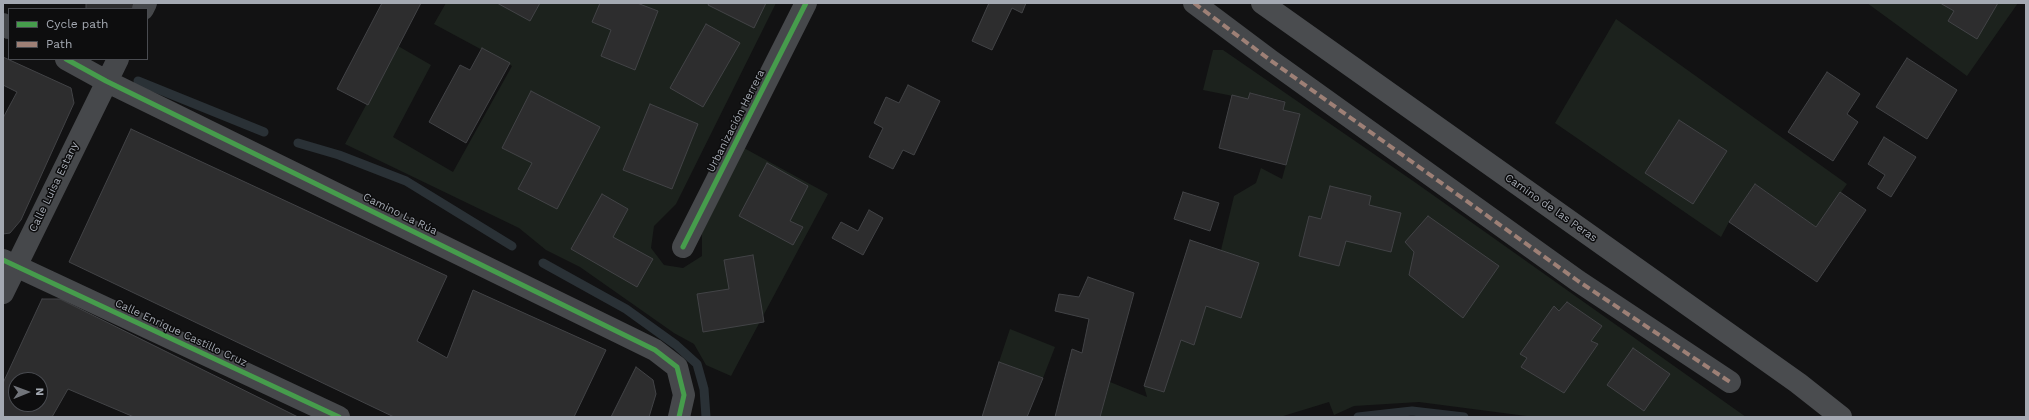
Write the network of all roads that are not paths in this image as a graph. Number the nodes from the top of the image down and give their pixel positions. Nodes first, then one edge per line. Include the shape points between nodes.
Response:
1 (806, 3) edge
2 (1194, 3) edge
3 (1262, 3) edge
4 (68, 60) edge
5 (117, 60) edge
6 (106, 81) junction
7 (683, 247) dead end
8 (9, 263) edge
9 (3, 293) edge
10 (1730, 382) dead end
11 (1840, 416) edge
12 (339, 417) edge
13 (679, 417) edge

1 - 7 street, Urbanización Herrera
2 - 10 street via 1571,276
3 - 11 main road, Camino de las Peras via 1791,378
4 - 6 street, Camino La Rúa
5 - 6 street, Calle Luisa Estany
6 - 8 street, Calle Luisa Estany
6 - 13 street, Camino La Rúa via 655,350 677,367 684,395
8 - 9 street, Calle Luisa Estany
8 - 12 street, Calle Enrique Castillo Cruz

